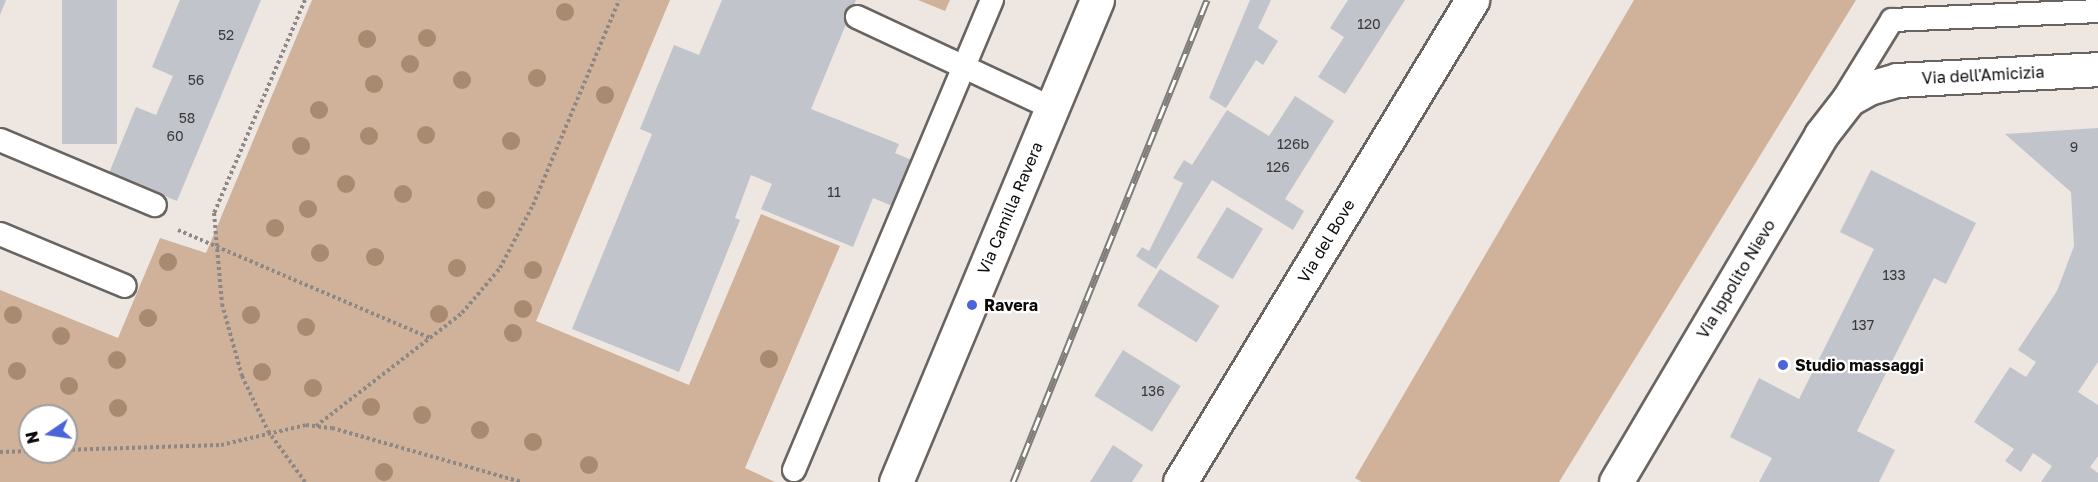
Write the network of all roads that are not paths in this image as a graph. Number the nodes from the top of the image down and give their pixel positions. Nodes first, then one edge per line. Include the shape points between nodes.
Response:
1 (992, 0) edge
2 (1097, 0) edge
3 (1472, 0) edge
4 (2098, 11) edge
5 (857, 17) dead end
6 (963, 69) junction
7 (2098, 69) edge
8 (1869, 88) joint
9 (1052, 108) junction
10 (1821, 135) junction
11 (0, 140) edge
12 (155, 205) road end
13 (0, 234) edge
14 (125, 286) dead end
15 (794, 470) dead end
16 (896, 482) edge
17 (1180, 482) edge
18 (1616, 482) edge

1 - 6 lane
2 - 9 street, Via Camilla Ravera
3 - 17 street, Via del Bove
4 - 10 lane via 1892,20
5 - 6 lane
6 - 9 lane
6 - 15 lane
7 - 8 street, Via dell'Amicizia via 1897,80
8 - 10 street, Via Ippolito Nievo via 1849,99
9 - 16 street, Via Camilla Ravera
10 - 18 street, Via Ippolito Nievo
11 - 12 lane
13 - 14 lane

